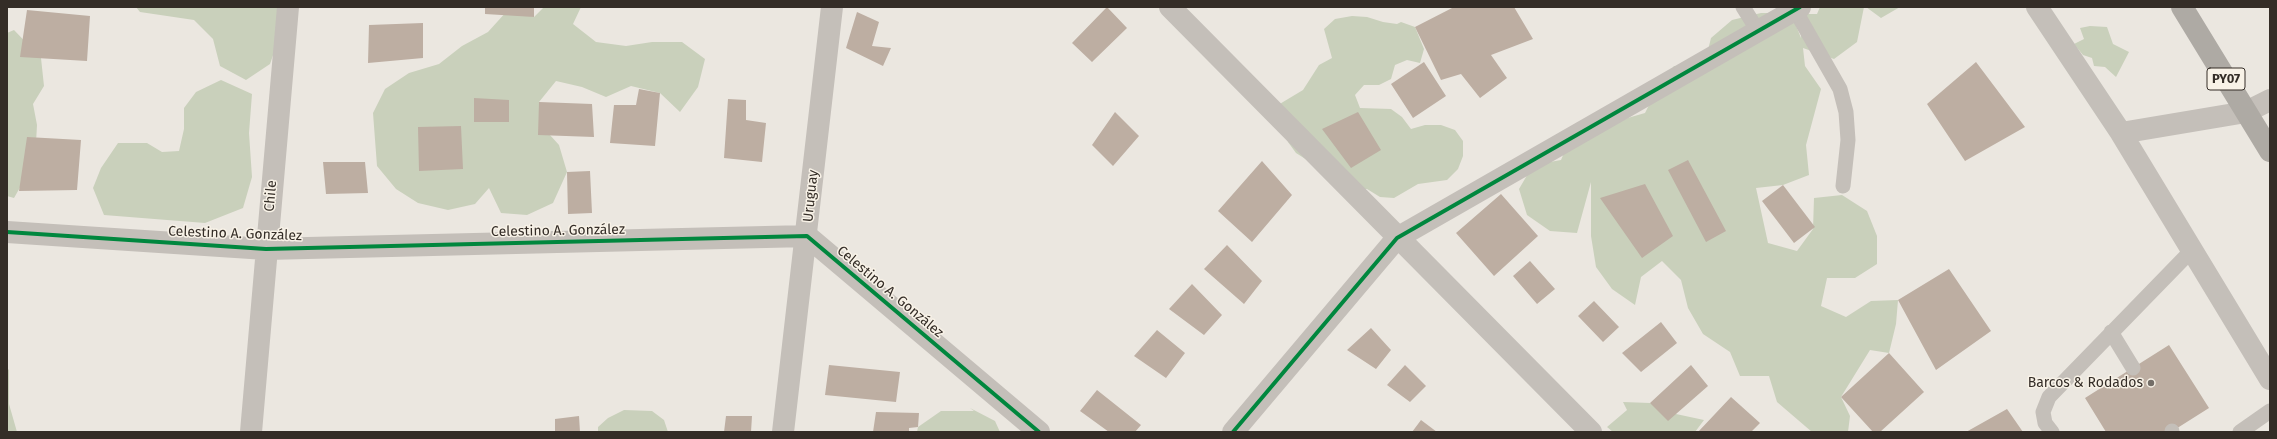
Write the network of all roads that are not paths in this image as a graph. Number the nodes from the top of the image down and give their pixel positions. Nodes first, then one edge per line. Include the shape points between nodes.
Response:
1 (288, 7) edge
2 (832, 7) edge
3 (1170, 7) edge
4 (1743, 7) edge
5 (2037, 7) edge
6 (2182, 7) edge
7 (1798, 8) edge
8 (1758, 31) junction
9 (2270, 100) edge
10 (2246, 112) junction
11 (2120, 133) junction
12 (2270, 151) edge
13 (1843, 186) dead end
14 (7, 232) edge
15 (807, 236) junction
16 (1397, 238) junction
17 (266, 249) junction
18 (2192, 250) junction
19 (2112, 332) junction
20 (2133, 368) dead end
21 (2270, 379) edge
22 (2270, 411) edge
23 (251, 432) edge
24 (783, 432) edge
25 (1039, 432) edge
26 (1233, 432) edge
27 (1591, 432) edge
28 (2052, 432) edge
29 (2240, 432) edge

1 - 17 street, Chile
2 - 15 street, Uruguay
3 - 16 street
4 - 8 lane
5 - 11 street
6 - 10 highway, PY07
7 - 8 street
7 - 13 lane via 1840,89 1846,112 1848,140
8 - 16 street
9 - 10 street
10 - 11 street
10 - 12 highway, PY07
11 - 18 street
14 - 17 street, Celestino A. González
15 - 17 street, Celestino A. González
15 - 24 street, Uruguay
15 - 25 street, Celestino A. González
16 - 26 street
16 - 27 street
17 - 23 street, Chile
18 - 19 lane
18 - 21 street
19 - 20 lane
19 - 28 lane via 2050,397 2043,412 2045,423
22 - 29 lane

